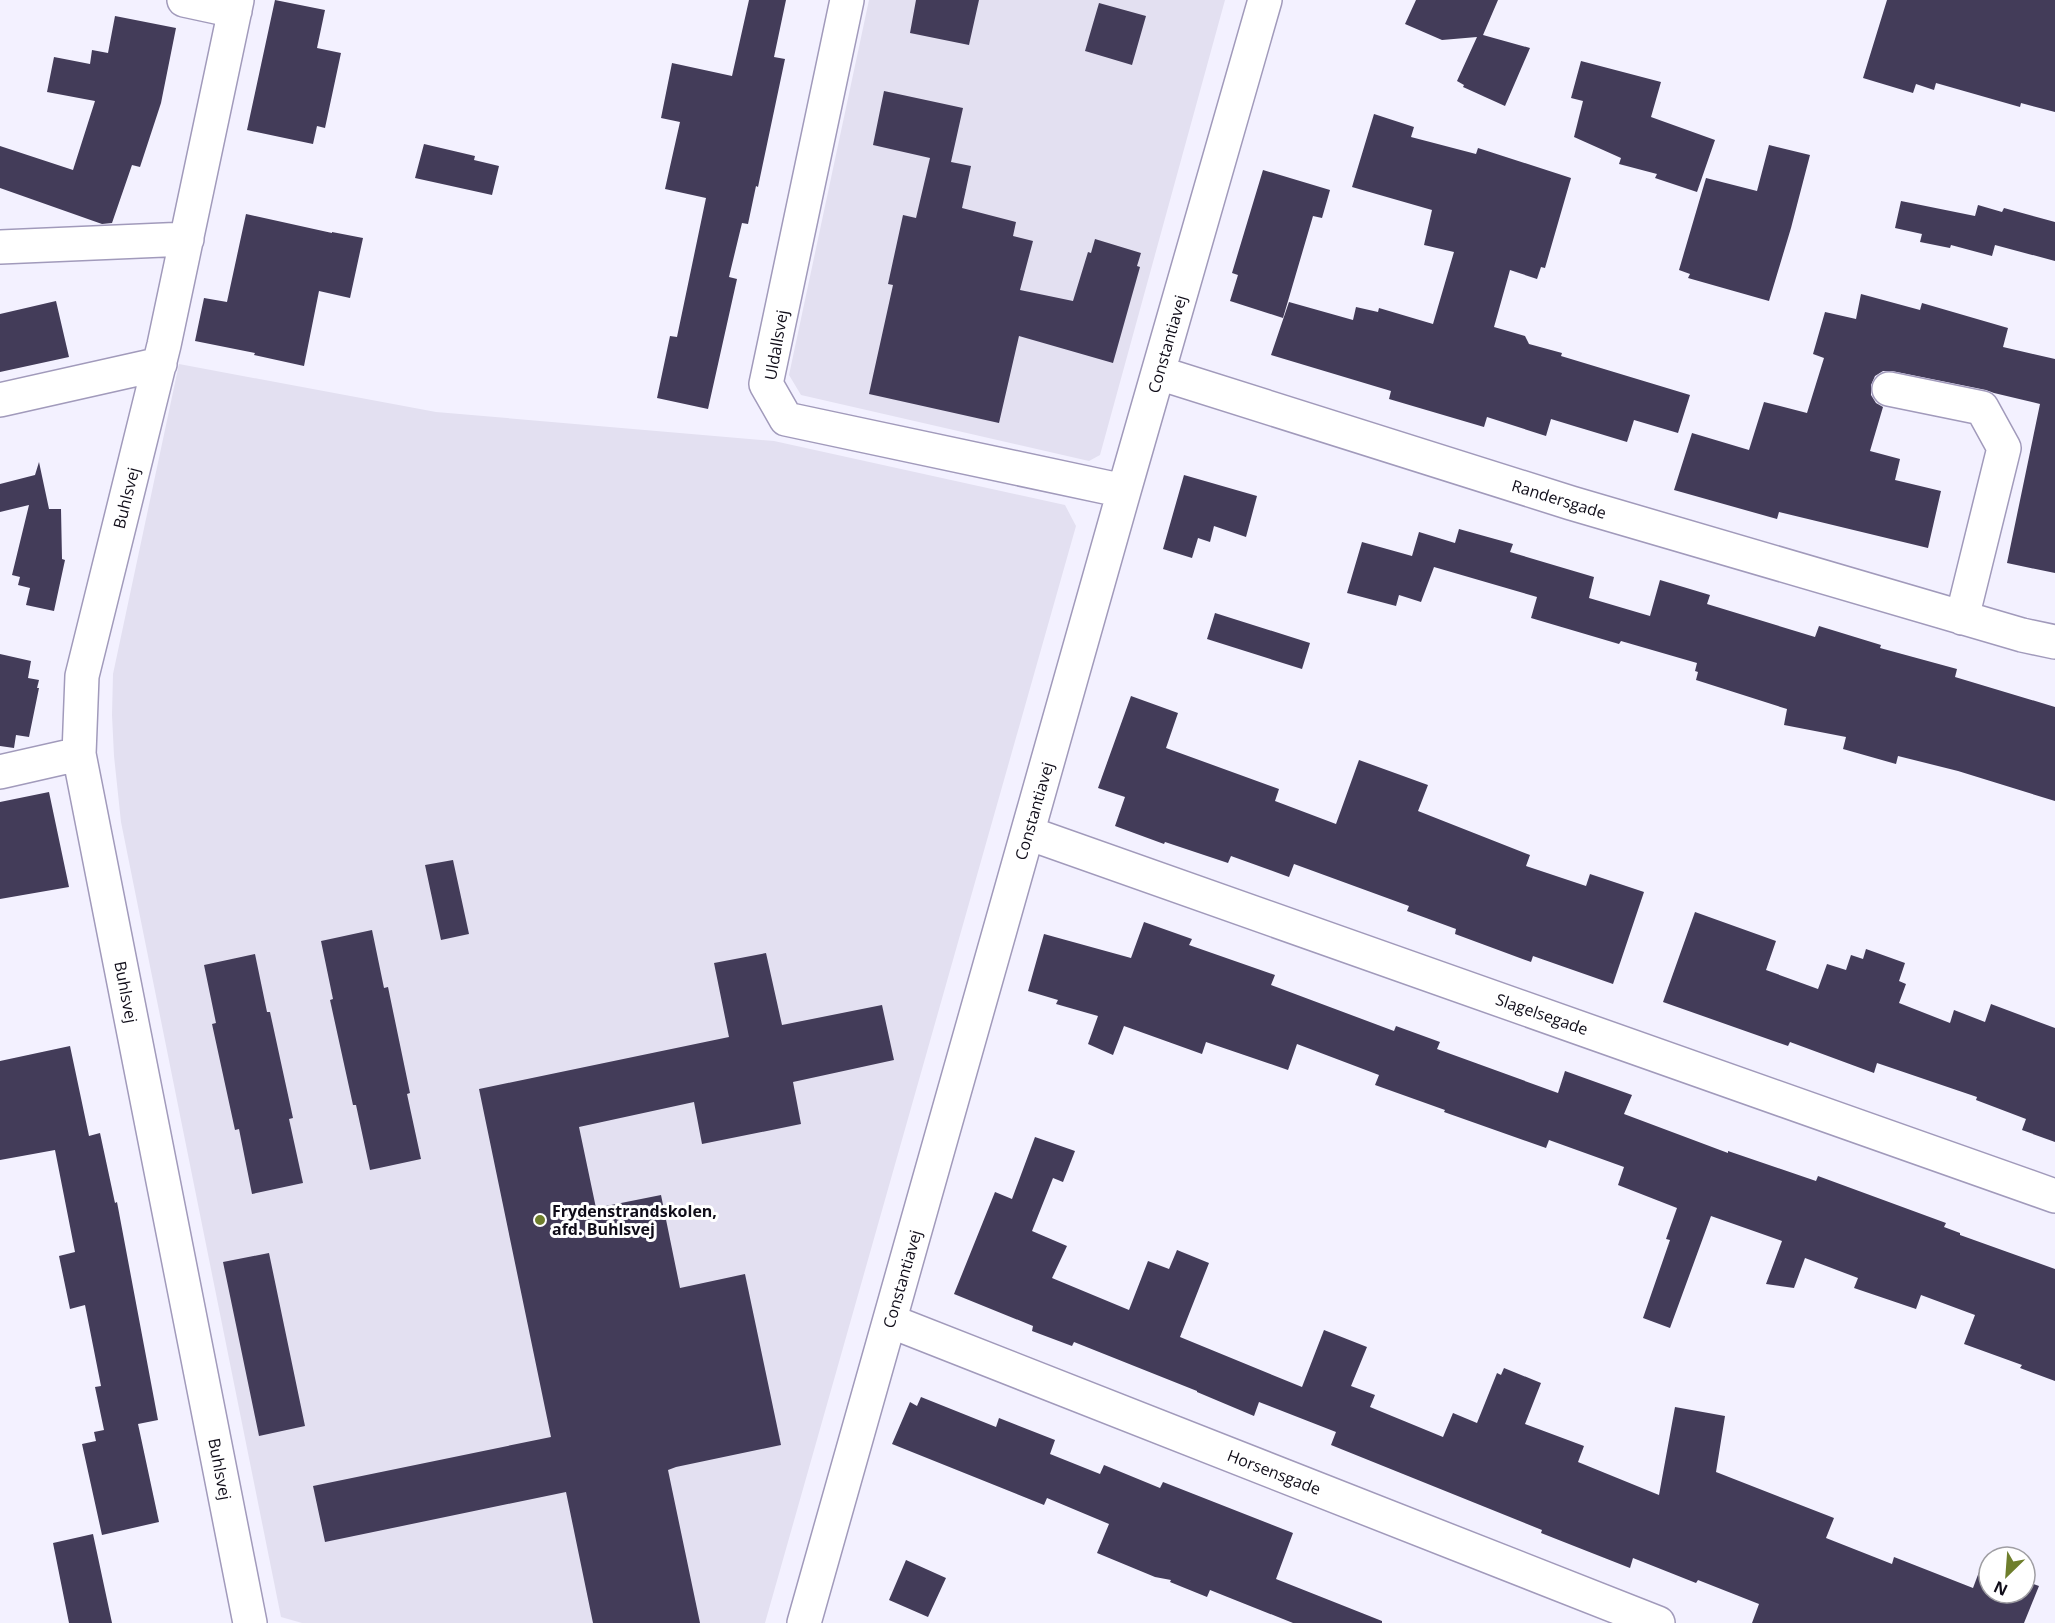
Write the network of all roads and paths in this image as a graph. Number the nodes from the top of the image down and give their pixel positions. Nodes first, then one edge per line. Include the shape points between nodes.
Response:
1 (184, 0) edge
2 (847, 0) edge
3 (1265, 0) edge
4 (236, 5) edge
5 (187, 239) junction
6 (0, 247) edge
7 (160, 364) junction
8 (1159, 372) junction
9 (1889, 389) dead end
10 (0, 400) edge
11 (1124, 491) junction
12 (1962, 618) junction
13 (2055, 642) edge
14 (79, 754) junction
15 (0, 772) edge
16 (1028, 833) junction
17 (2055, 1196) edge
18 (890, 1321) junction
19 (250, 1623) edge
20 (804, 1623) edge
21 (1658, 1623) edge

1 - 4 street
2 - 11 street, Uldallsvej via 766,384 786,419
3 - 8 street, Constantiavej
4 - 5 street, Buhlsvej
5 - 6 street
5 - 7 street, Buhlsvej
7 - 10 street
7 - 14 street, Buhlsvej via 82,676
8 - 11 street, Constantiavej
8 - 12 street, Randersgade via 1571,503
9 - 12 street via 1983,408 2004,448
11 - 16 street, Constantiavej
12 - 13 street, Randersgade
14 - 15 street
14 - 19 street, Buhlsvej
16 - 17 street, Slagelsegade
16 - 18 street, Constantiavej
18 - 20 street, Constantiavej
18 - 21 street, Horsensgade

